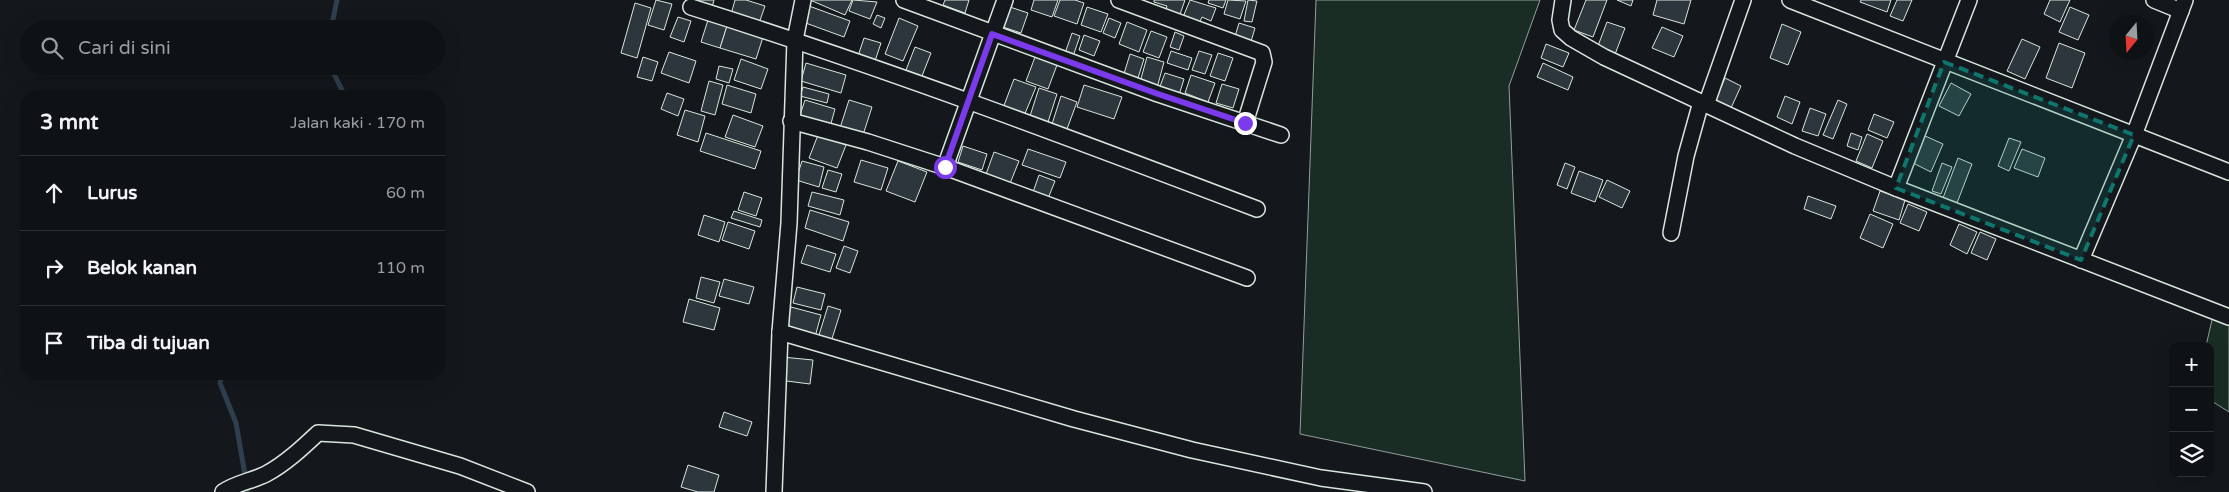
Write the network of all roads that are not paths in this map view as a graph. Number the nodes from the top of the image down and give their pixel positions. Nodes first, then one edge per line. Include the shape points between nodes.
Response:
1 (803, 0) edge
2 (904, 0) edge
3 (1005, 0) edge
4 (1119, 0) edge
5 (1563, 0) edge
6 (1743, 0) edge
7 (1790, 0) edge
8 (1969, 0) edge
9 (2154, 0) edge
10 (2183, 5) edge
11 (691, 8) dead end
12 (992, 34) junction
13 (795, 40) junction
14 (1944, 62) junction
15 (968, 103) junction
16 (1703, 103) junction
17 (791, 121) junction
18 (1245, 123) junction
19 (2134, 134) junction
20 (1281, 135) dead end
21 (945, 167) junction
22 (2229, 172) edge
23 (1896, 188) junction
24 (1256, 209) dead end
25 (1671, 233) dead end
26 (2080, 260) junction
27 (1247, 278) dead end
28 (2229, 318) edge
29 (780, 332) junction
30 (227, 489) edge
31 (527, 492) edge
32 (774, 492) edge
33 (1424, 492) edge

1 - 13 street
2 - 12 street
3 - 12 street
4 - 18 street via 1262,53 1264,62
5 - 16 street via 1561,26 1571,38
6 - 16 street
7 - 14 street
8 - 14 street
9 - 10 street
10 - 19 street
11 - 13 street
12 - 15 street
12 - 18 street
13 - 15 street
13 - 17 street
14 - 19 street
14 - 23 street
15 - 21 street
15 - 24 street via 1028,122
16 - 23 street
16 - 25 street via 1686,156
17 - 21 street
17 - 29 street via 789,223
18 - 20 street
19 - 22 street
19 - 26 street
21 - 27 street
23 - 26 street
26 - 28 street
29 - 32 street
29 - 33 street via 1074,419 1192,450 1321,478
30 - 31 street via 266,474 318,433 354,435 460,466

